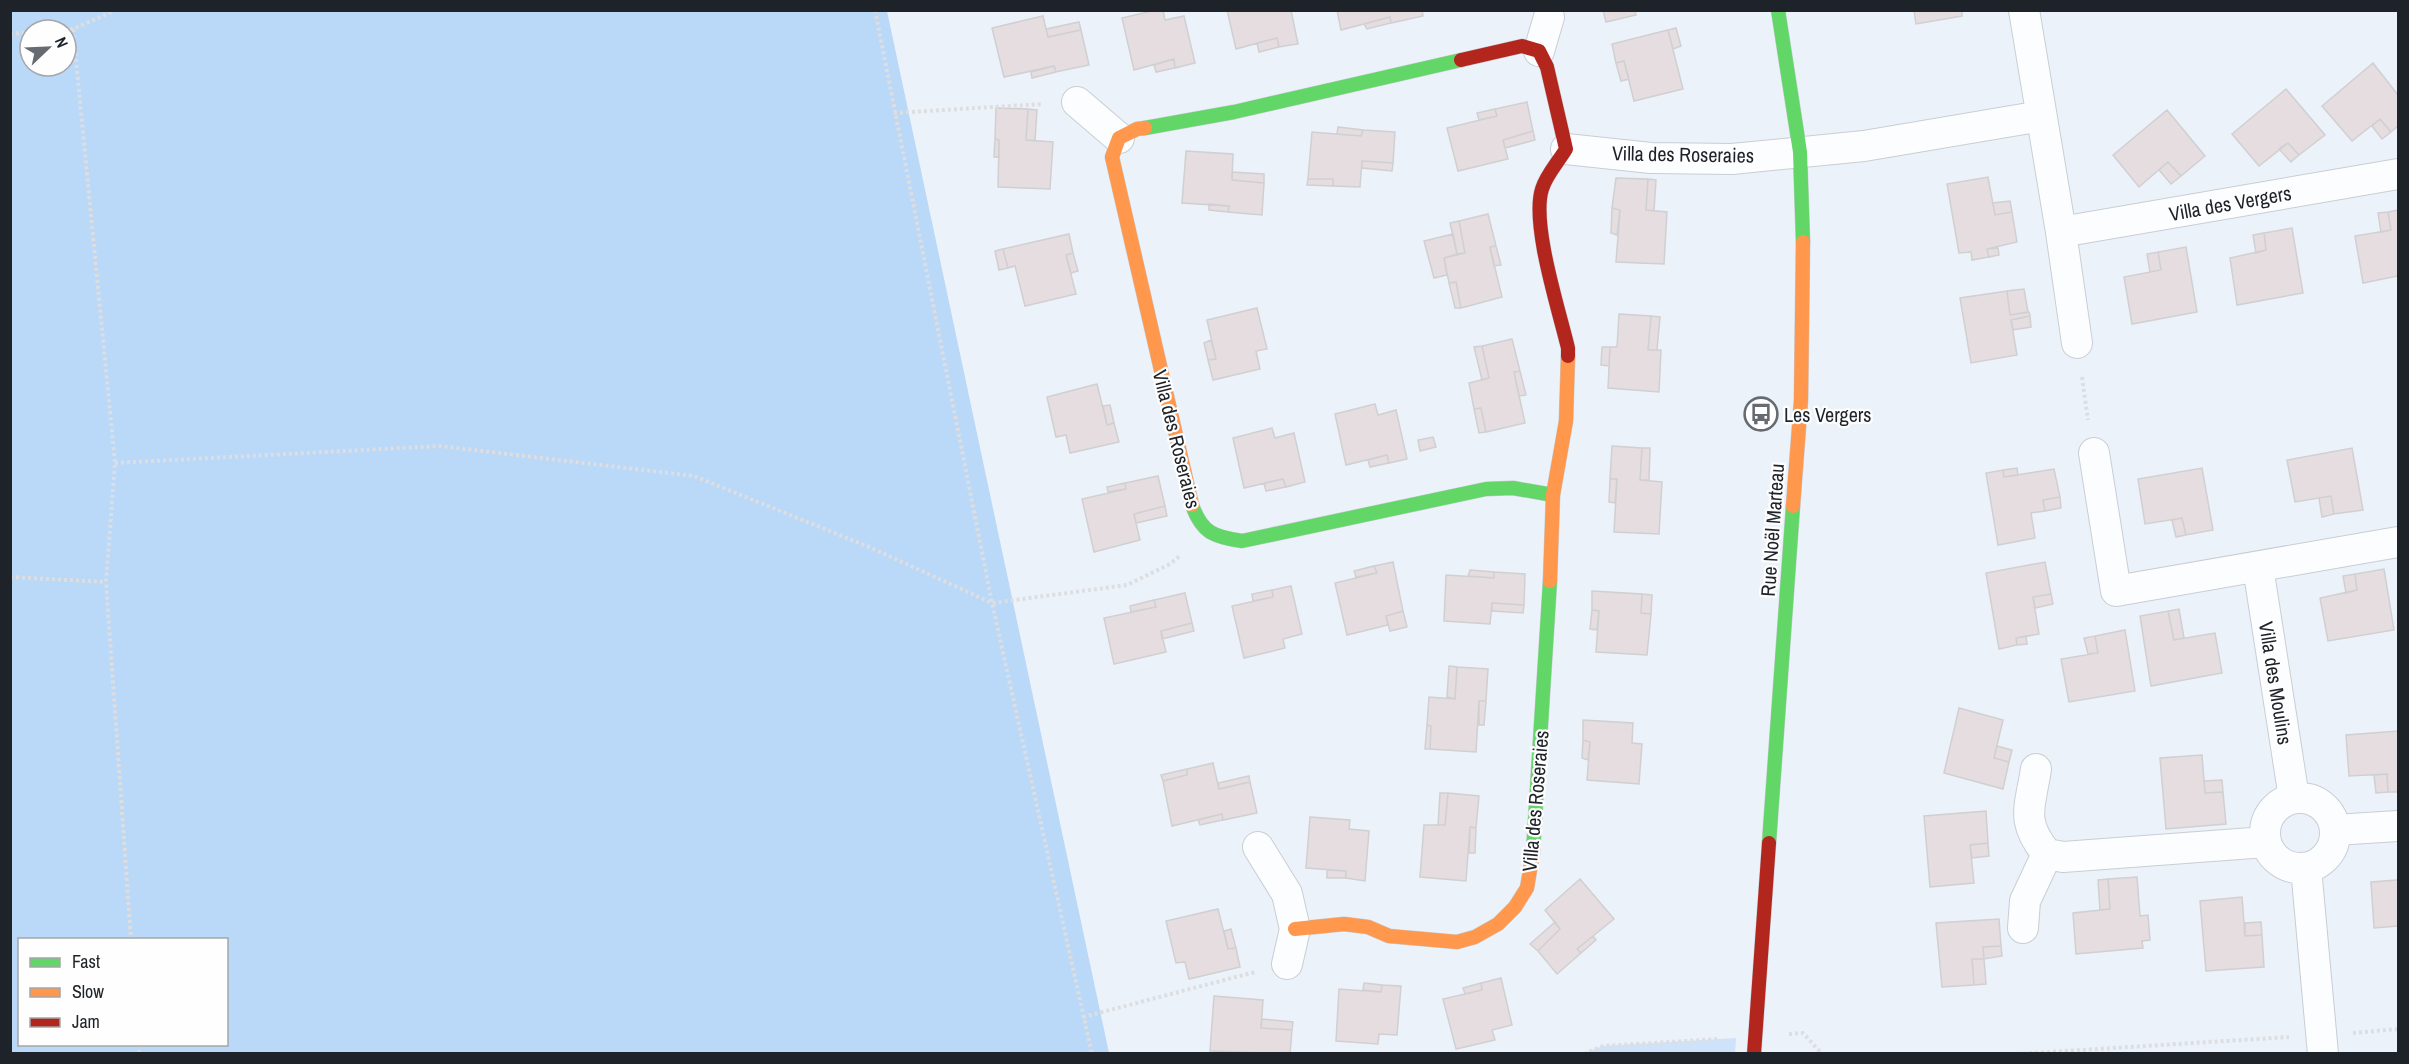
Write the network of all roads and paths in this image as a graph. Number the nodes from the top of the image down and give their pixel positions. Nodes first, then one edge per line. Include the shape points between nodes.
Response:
1 (116, 10) edge
2 (875, 10) edge
3 (1778, 10) edge
4 (2024, 10) edge
5 (1549, 17) dead end
6 (78, 27) edge
7 (1539, 51) junction
8 (78, 78) edge
9 (1077, 102) joint
10 (894, 113) junction
11 (2041, 116) junction
12 (1119, 138) junction
13 (1566, 149) junction
14 (1800, 152) junction
15 (2398, 174) edge
16 (2061, 232) junction
17 (2077, 343) dead end
18 (2094, 453) dead end
19 (115, 464) junction
20 (1553, 495) junction
21 (1205, 532) junction
22 (2398, 542) edge
23 (2258, 567) junction
24 (10, 578) edge
25 (106, 582) junction
26 (992, 603) junction
27 (2036, 769) dead end
28 (2294, 798) junction
29 (2398, 826) edge
30 (2335, 830) junction
31 (2266, 842) junction
32 (1258, 847) dead end
33 (2047, 854) junction
34 (2306, 868) junction
35 (2024, 928) dead end
36 (1295, 929) junction
37 (131, 938) edge
38 (1287, 964) joint
39 (1083, 1017) junction
40 (2398, 1029) edge
41 (1754, 1037) junction
42 (2322, 1044) edge
43 (1092, 1053) edge
44 (1584, 1053) edge
45 (1754, 1053) edge
46 (2017, 1053) edge

1 - 6 path
2 - 10 path
3 - 14 street, Rue Noël Marteau
4 - 11 street
5 - 7 street
7 - 12 street via 1522,46 1496,51 1234,112 1137,129
7 - 13 street via 1547,66
8 - 19 path
9 - 10 path
9 - 12 street
10 - 26 path
11 - 14 street via 1864,146
11 - 16 street
12 - 21 street, Villa des Roseraies via 1112,157 1188,492 1194,514
13 - 14 street, Villa des Roseraies via 1652,158 1732,159
13 - 20 street, Villa des Roseraies via 1542,188 1539,209 1540,231 1568,348 1566,421
14 - 41 street, Rue Noël Marteau via 1801,400
15 - 16 street, Villa des Vergers
16 - 17 street
18 - 23 street via 2116,591
19 - 25 path
19 - 26 path via 440,446 694,476 869,547
20 - 21 street, Villa des Roseraies via 1513,488 1486,489 1242,541
20 - 36 street, Villa des Roseraies via 1532,862 1527,888 1515,908 1498,924 1456,942 1389,936 1368,927 1344,924
21 - 26 path via 1170,564 1127,585
22 - 23 street
23 - 28 street, Villa des Moulins
24 - 25 path
25 - 37 path
26 - 39 path
27 - 33 street via 2028,821 2034,838
28 - 30 street via 2313,800 2324,807
28 - 31 street via 2272,810 2267,820
29 - 30 street
30 - 34 street via 2332,848 2325,858
31 - 33 street via 2063,857
31 - 34 street via 2280,862
32 - 36 street via 1287,894
33 - 35 street via 2025,901
34 - 42 street
36 - 38 street
38 - 39 path
39 - 43 path
40 - 42 path
41 - 44 path via 1603,1046
41 - 45 street, Rue Noël Marteau
42 - 46 path

